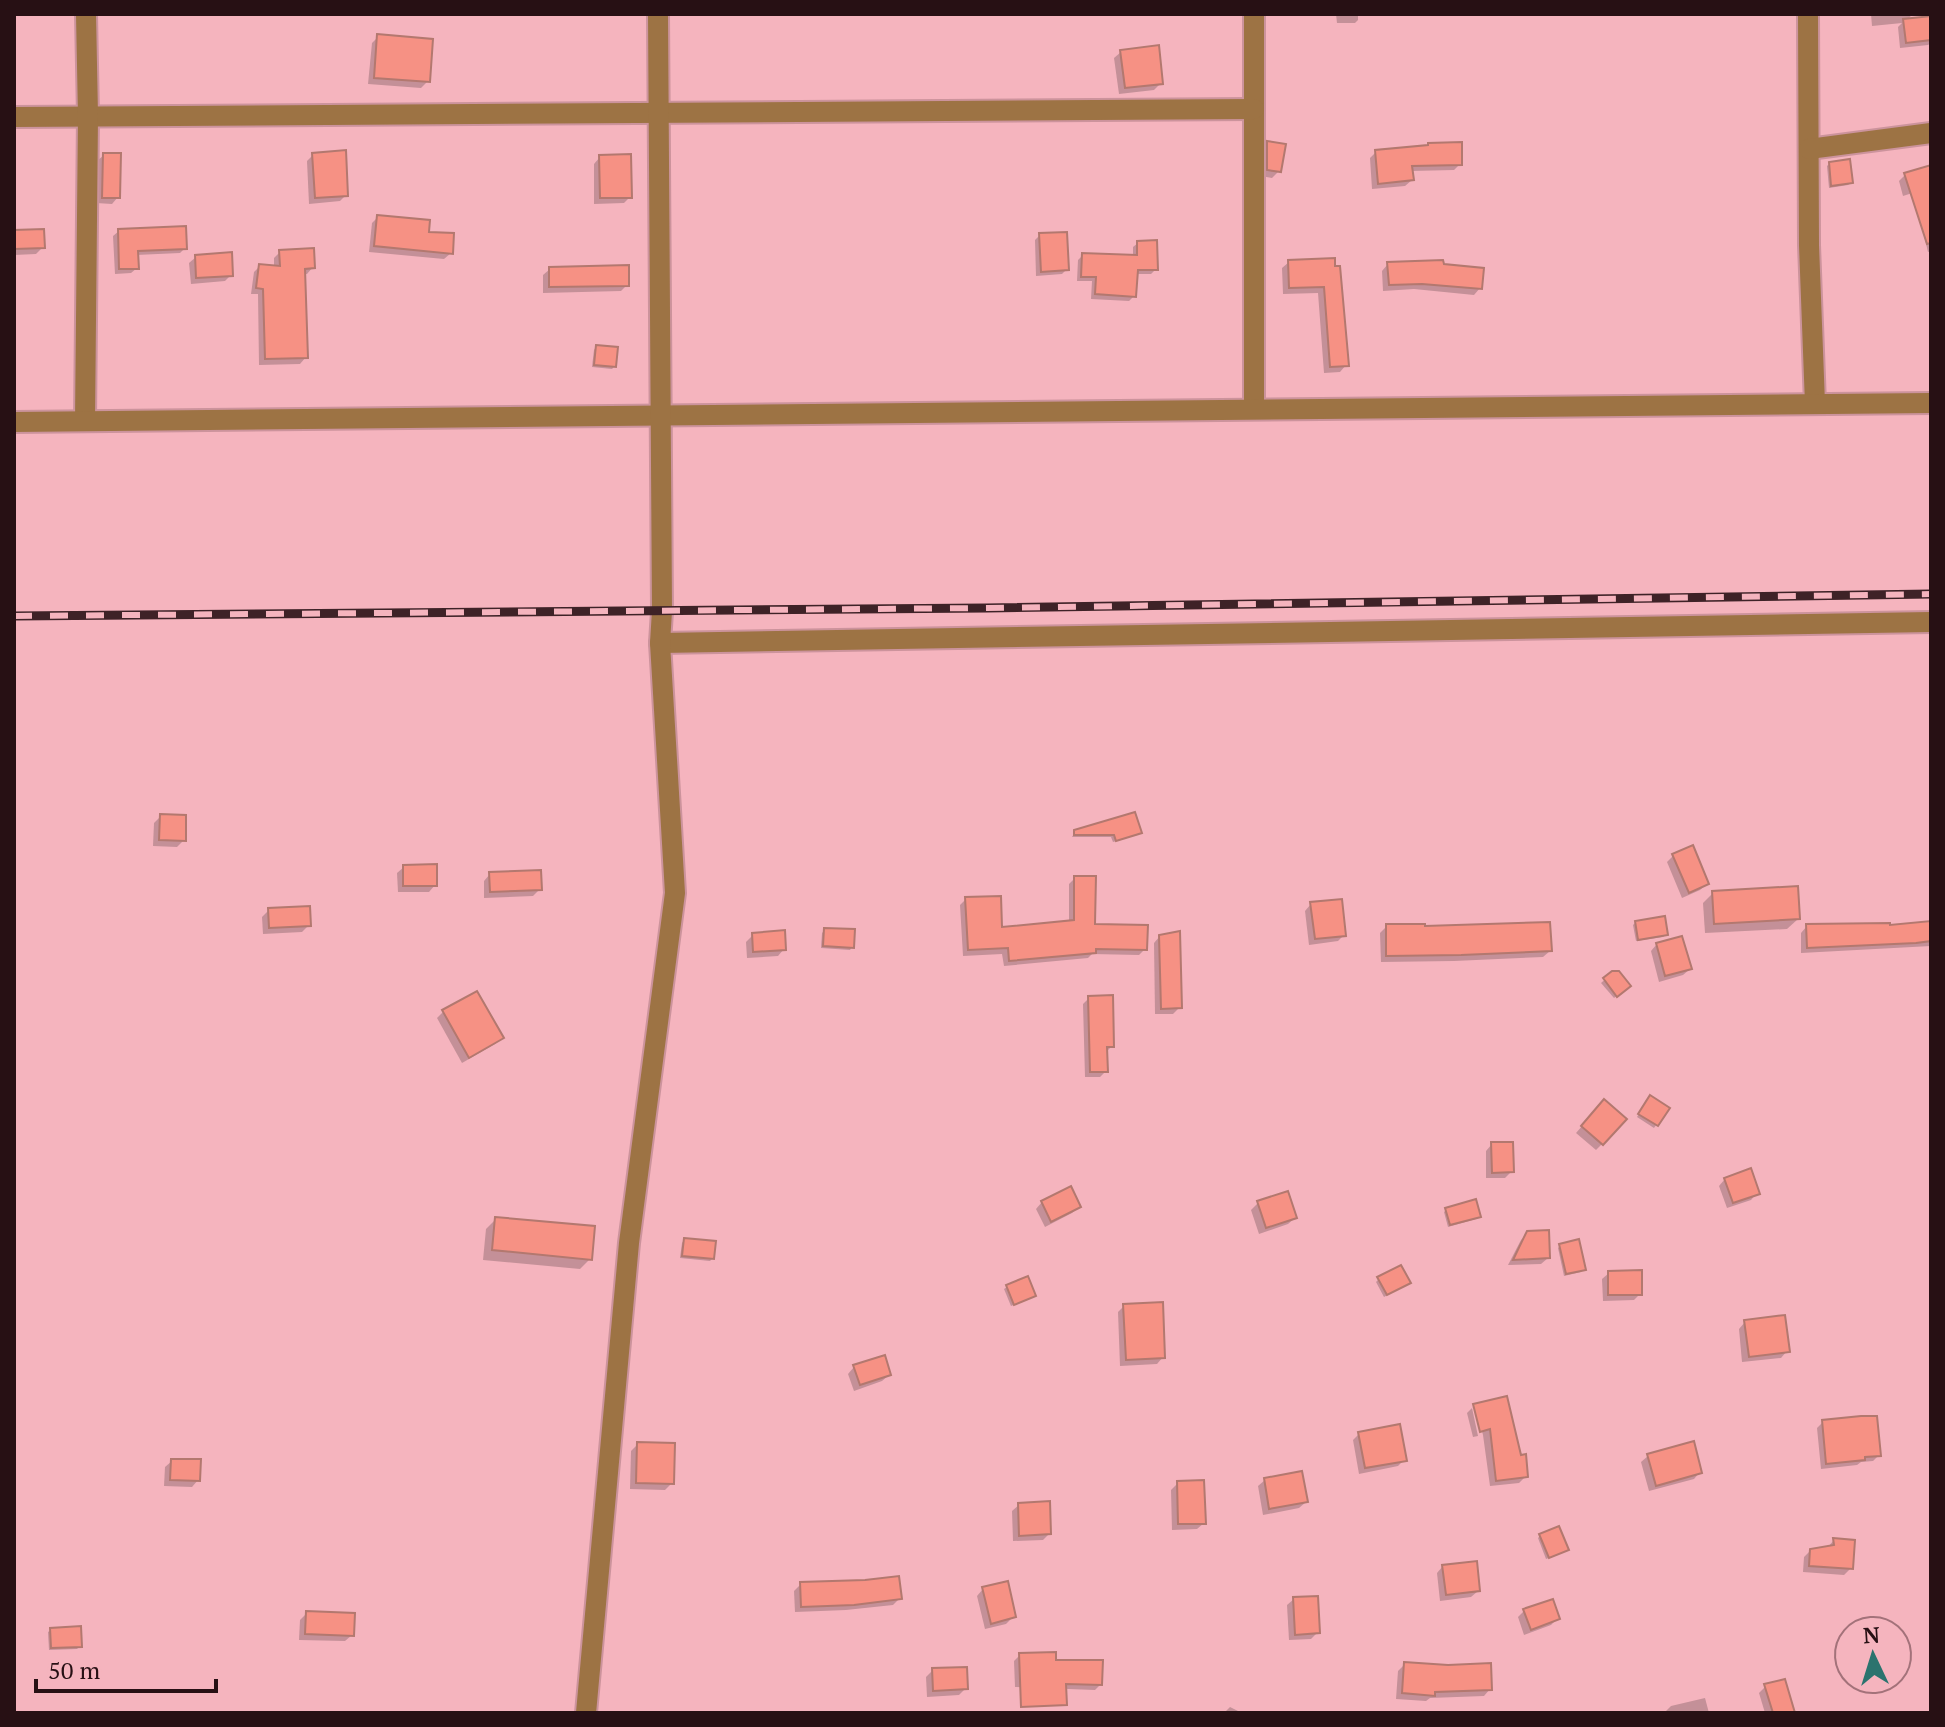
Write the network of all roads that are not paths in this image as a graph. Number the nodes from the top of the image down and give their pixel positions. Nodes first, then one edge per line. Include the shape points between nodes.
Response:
1 (86, 14) edge
2 (658, 14) edge
3 (1254, 14) edge
4 (1808, 14) edge
5 (1254, 109) junction
6 (660, 112) junction
7 (88, 116) junction
8 (14, 117) edge
9 (1931, 133) edge
10 (1809, 149) junction
11 (1931, 403) edge
12 (1815, 404) junction
13 (1254, 408) junction
14 (662, 416) junction
15 (85, 421) junction
16 (14, 422) edge
17 (1931, 622) edge
18 (660, 643) junction
19 (586, 1713) edge

1 - 7 street
2 - 6 street
3 - 5 street
4 - 10 street
5 - 6 street
5 - 13 street
6 - 7 street
6 - 14 street
7 - 8 street
7 - 15 street
9 - 10 street
10 - 12 street
11 - 12 street
12 - 13 street
13 - 14 street
14 - 15 street
14 - 18 street
15 - 16 street
17 - 18 street
18 - 19 street via 675,893 629,1243

